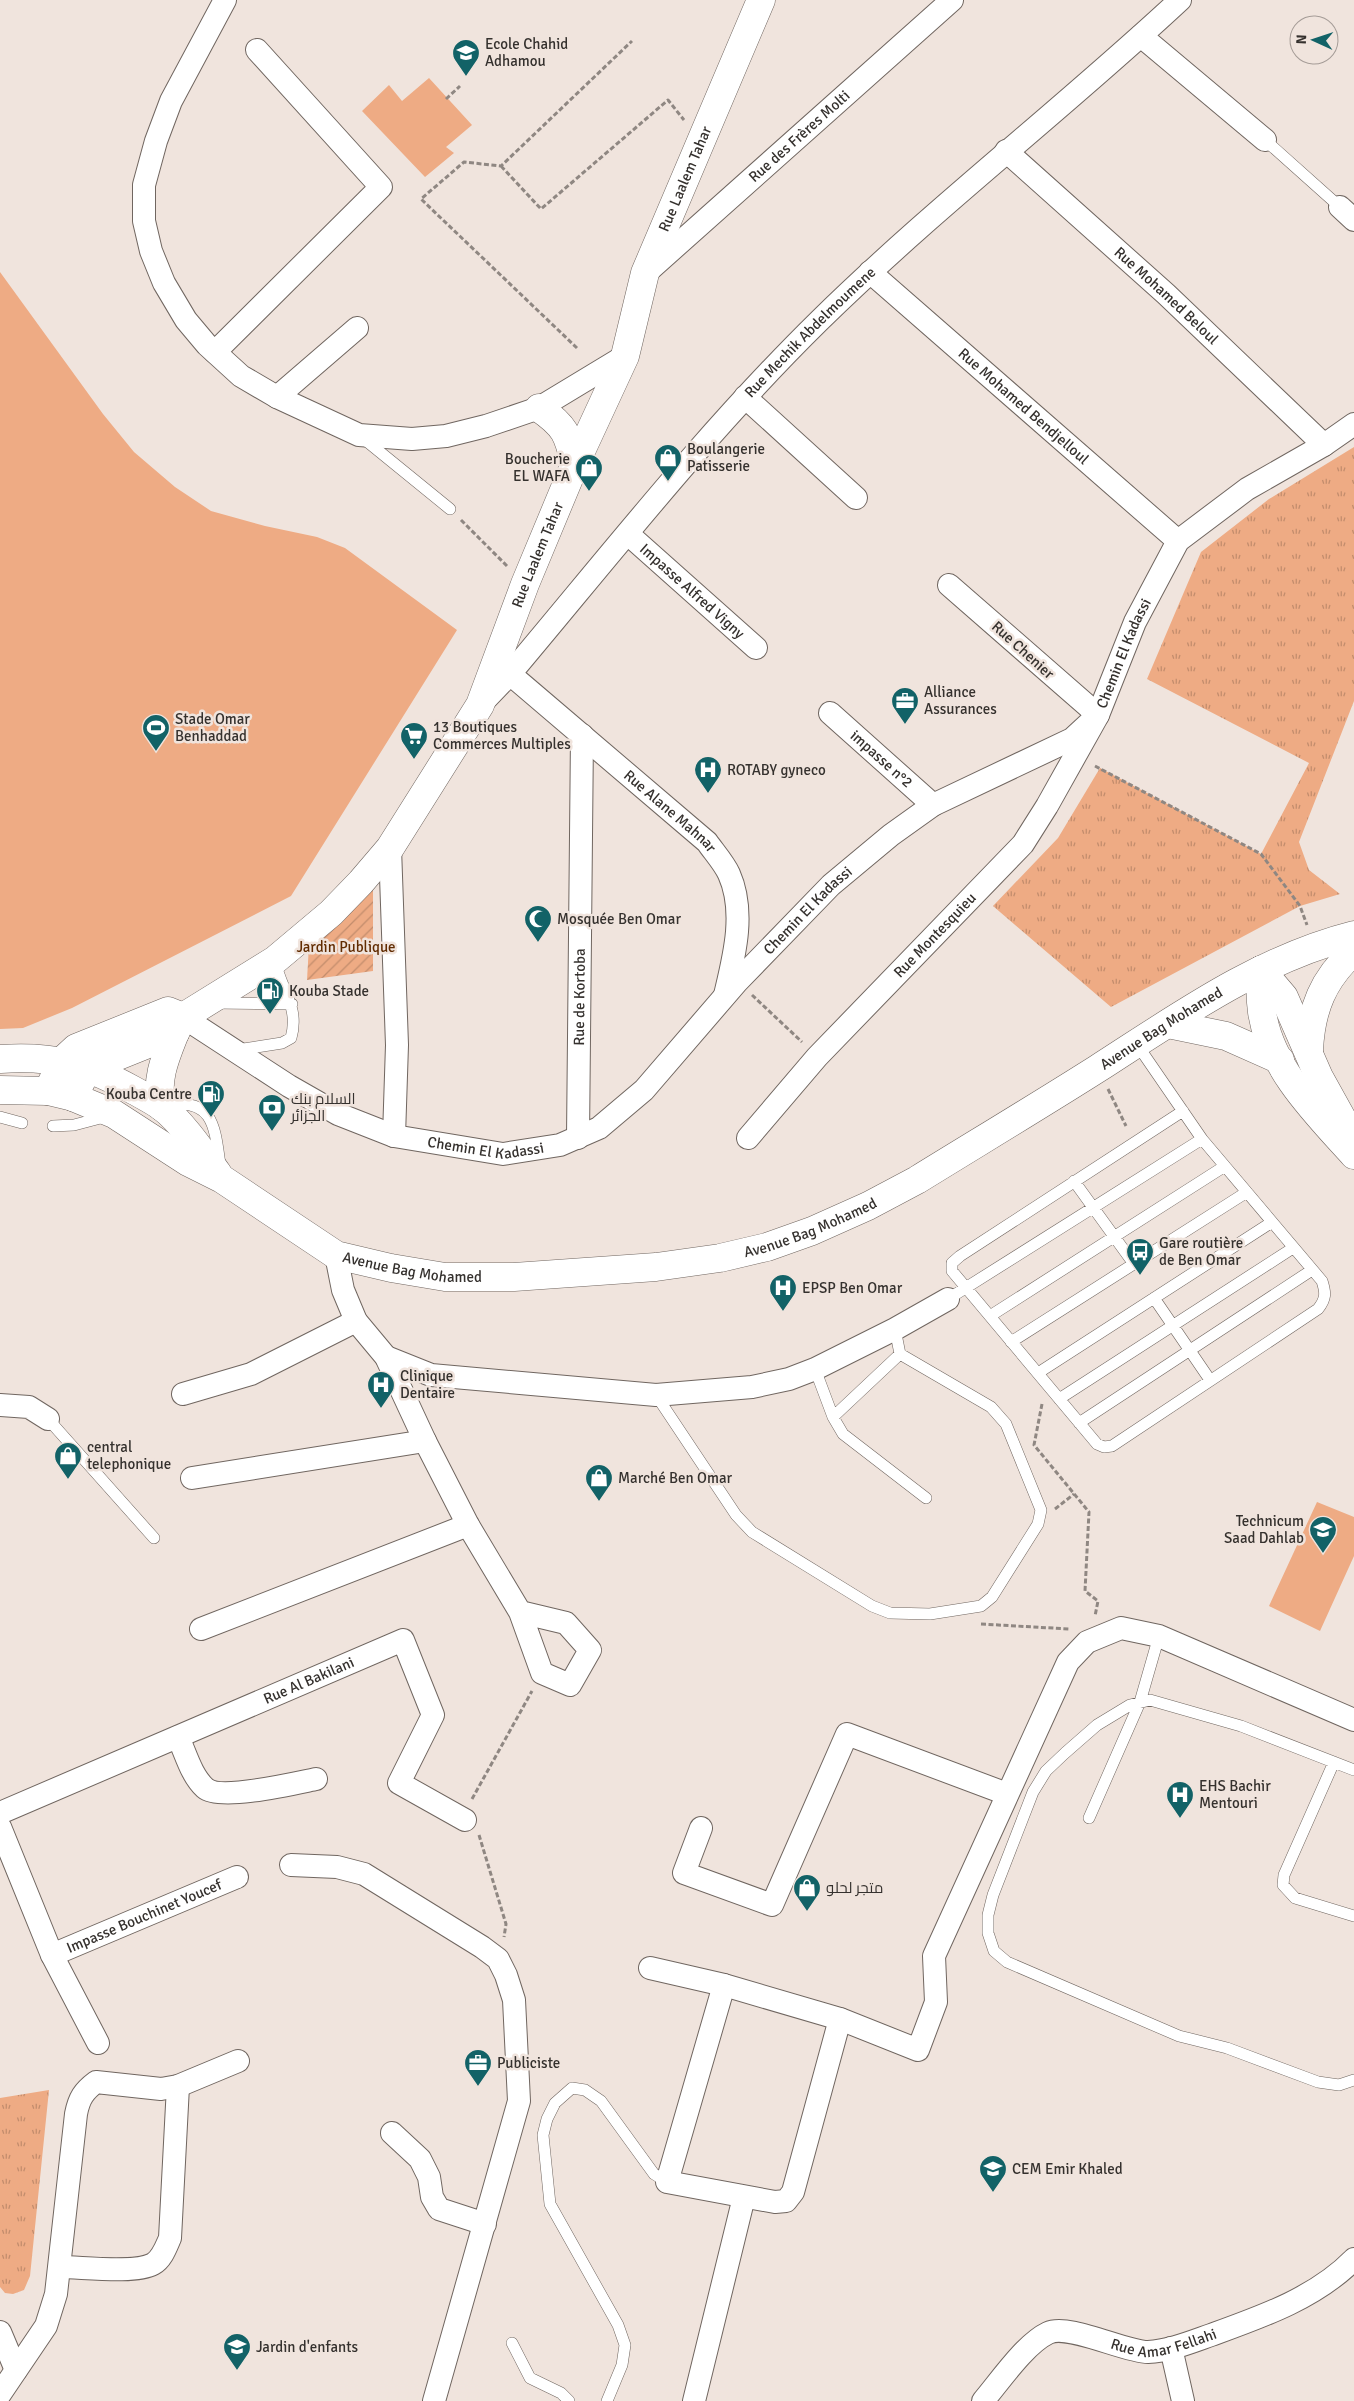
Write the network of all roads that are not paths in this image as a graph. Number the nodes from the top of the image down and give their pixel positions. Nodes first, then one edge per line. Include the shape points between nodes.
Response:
1 (225, 0) edge
2 (760, 0) edge
3 (952, 0) edge
4 (1180, 0) edge
5 (1142, 36) junction
6 (257, 50) dead end
7 (1265, 140) joint
8 (1006, 151) junction
9 (1347, 213) edge
10 (870, 272) junction
11 (645, 273) junction
12 (357, 328) dead end
13 (215, 352) junction
14 (625, 356) junction
15 (277, 397) junction
16 (746, 397) junction
17 (539, 408) junction
18 (1354, 424) edge
19 (359, 435) junction
20 (1324, 445) junction
21 (575, 464) junction
22 (856, 498) dead end
23 (450, 509) road end
24 (628, 534) junction
25 (1178, 541) junction
26 (949, 585) dead end
27 (756, 648) dead end
28 (510, 674) junction
29 (480, 705) junction
30 (830, 712) dead end
31 (1098, 715) junction
32 (582, 735) junction
33 (933, 805) junction
34 (390, 848) junction
35 (1354, 935) edge
36 (1354, 951) edge
37 (275, 960) junction
38 (1261, 970) junction
39 (731, 990) junction
40 (207, 1003) junction
41 (292, 1004) junction
42 (1168, 1024) junction
43 (179, 1025) junction
44 (1136, 1043) junction
45 (235, 1050) junction
46 (1309, 1052) junction
47 (0, 1059) edge
48 (62, 1060) junction
49 (1280, 1060) junction
50 (88, 1068) junction
51 (0, 1090) edge
52 (61, 1094) junction
53 (162, 1107) junction
54 (1183, 1111) junction
55 (114, 1114) junction
56 (0, 1117) edge
57 (22, 1123) dead end
58 (53, 1126) dead end
59 (394, 1136) junction
60 (578, 1138) junction
61 (748, 1138) dead end
62 (1202, 1139) junction
63 (1354, 1140) edge
64 (1354, 1155) edge
65 (1225, 1166) junction
66 (222, 1180) junction
67 (1074, 1181) junction
68 (1247, 1192) junction
69 (1093, 1208) junction
70 (1272, 1222) junction
71 (1114, 1237) junction
72 (1293, 1248) junction
73 (336, 1255) junction
74 (1134, 1264) junction
75 (1312, 1270) junction
76 (957, 1293) junction
77 (1154, 1298) junction
78 (990, 1316) junction
79 (356, 1322) junction
80 (1174, 1325) junction
81 (895, 1329) junction
82 (1011, 1342) junction
83 (1190, 1350) junction
84 (900, 1354) junction
85 (386, 1357) junction
86 (815, 1369) junction
87 (1038, 1373) junction
88 (1210, 1380) junction
89 (183, 1394) dead end
90 (656, 1395) junction
91 (1059, 1399) junction
92 (0, 1405) edge
93 (832, 1417) junction
94 (48, 1419) joint
95 (1079, 1423) junction
96 (424, 1441) junction
97 (192, 1478) dead end
98 (926, 1498) dead end
99 (468, 1525) junction
100 (154, 1538) dead end
101 (520, 1612) junction
102 (201, 1629) dead end
103 (1159, 1636) junction
104 (1140, 1702) junction
105 (1354, 1720) edge
106 (178, 1736) junction
107 (1334, 1762) junction
108 (1354, 1770) edge
109 (316, 1779) dead end
110 (1007, 1794) junction
111 (0, 1813) edge
112 (1089, 1818) dead end
113 (470, 1819) road end
114 (0, 1827) edge
115 (701, 1828) dead end
116 (292, 1865) dead end
117 (237, 1878) dead end
118 (1354, 1916) edge
119 (52, 1955) junction
120 (650, 1968) dead end
121 (724, 1985) junction
122 (840, 2019) junction
123 (98, 2043) dead end
124 (238, 2060) dead end
125 (1354, 2080) edge
126 (178, 2086) junction
127 (392, 2133) dead end
128 (667, 2182) junction
129 (744, 2197) junction
130 (485, 2224) junction
131 (1354, 2259) edge
132 (60, 2267) junction
133 (0, 2332) edge
134 (512, 2343) dead end
135 (1171, 2348) junction
136 (16, 2370) junction
137 (0, 2394) edge
138 (434, 2401) edge
139 (569, 2401) edge
140 (607, 2401) edge
141 (694, 2401) edge
142 (982, 2401) edge
143 (1183, 2401) edge

1 - 13 street via 171,101 144,186 144,221 151,251 164,283 186,320
2 - 11 main road, Rue Laalem Tahar
3 - 11 street, Rue des Frères Molti
4 - 5 street, Rue Mechik Abdelmoumene
5 - 7 street
5 - 8 street, Rue Mechik Abdelmoumene
6 - 13 street via 381,186
7 - 9 lane
8 - 10 street, Rue Mechik Abdelmoumene
8 - 20 street, Rue Mohamed Beloul via 1166,294
10 - 16 street, Rue Mechik Abdelmoumene
10 - 25 street, Rue Mohamed Bendjelloul
11 - 14 main road, Rue Laalem Tahar
12 - 15 street
13 - 15 street via 241,376
14 - 17 street
14 - 21 main road, Rue Laalem Tahar
15 - 19 street
16 - 22 street
16 - 24 street, Rue Mechik Abdelmoumene
17 - 19 street via 446,436 412,439
17 - 21 main road via 569,436
18 - 20 street, Chemin El Kadassi
19 - 23 lane
20 - 25 street, Chemin El Kadassi via 1247,489
21 - 29 main road, Rue Laalem Tahar via 524,584
24 - 27 street, Impasse Alfred Vigny
24 - 28 street, Rue Mechik Abdelmoumene
25 - 31 street, Chemin El Kadassi via 1135,622
26 - 31 street, Rue Chenier
28 - 29 street, Rue Mechik Abdelmoumene
28 - 32 street, Rue Alane Mahnar
29 - 34 main road, Rue Laalem Tahar
30 - 33 street, impasse n°2
31 - 33 street, Chemin El Kadassi via 1072,739
31 - 61 street, Rue Montesquieu via 1048,806 1023,844 817,1057
32 - 39 street, Rue Alane Mahnar via 707,842 729,874 738,906
32 - 60 street, Rue de Kortoba
33 - 39 street, Chemin El Kadassi via 891,834 832,885
34 - 37 main road, Rue Laalem Tahar via 331,913
34 - 59 street via 397,1045
35 - 38 main road, Avenue Bag Mohamed via 1315,946
36 - 46 main road via 1322,989 1312,1022
37 - 40 main road, Rue Laalem Tahar
37 - 41 lane via 278,976
38 - 42 main road, Avenue Bag Mohamed
38 - 46 main road via 1284,997
38 - 49 main road via 1262,1013 1271,1044
39 - 60 street, Chemin El Kadassi via 644,1090 599,1128
40 - 41 lane
40 - 43 main road, Rue Laalem Tahar
41 - 45 lane via 292,1033 286,1042
42 - 44 main road, Avenue Bag Mohamed
42 - 49 main road via 1226,1036
43 - 45 street, Chemin El Kadassi
43 - 48 main road via 168,1011 76,1048
43 - 50 main road, Rue Laalem Tahar
43 - 53 main road via 160,1081 158,1094
44 - 54 lane
44 - 73 main road, Avenue Bag Mohamed via 917,1180 812,1231 767,1247 656,1267 514,1278 446,1277
45 - 59 street, Chemin El Kadassi via 338,1114
46 - 63 main road
47 - 48 main road
48 - 50 main road
48 - 52 main road
49 - 64 main road via 1309,1104
50 - 52 main road
50 - 53 main road
51 - 52 main road
52 - 55 main road, Avenue Bag Mohamed
53 - 66 main road via 197,1144
54 - 62 lane
54 - 67 lane
55 - 58 lane via 74,1125
55 - 66 main road, Avenue Bag Mohamed
56 - 57 lane
59 - 60 street, Chemin El Kadassi via 504,1154 560,1145
62 - 65 lane
62 - 69 lane
65 - 68 lane
65 - 71 lane
66 - 73 main road, Avenue Bag Mohamed
67 - 69 lane
67 - 76 lane via 952,1263
68 - 70 lane
68 - 74 lane
69 - 71 lane
69 - 76 lane
70 - 72 lane
70 - 77 lane
71 - 74 lane
71 - 78 lane
72 - 75 lane
72 - 80 lane
73 - 79 street via 343,1290
74 - 82 lane
75 - 83 lane
75 - 88 lane via 1326,1291 1324,1302 1318,1309
76 - 78 lane
76 - 81 street
77 - 80 lane
77 - 87 lane
78 - 82 lane
79 - 85 street
79 - 89 street via 251,1374
80 - 83 lane
80 - 91 lane
81 - 84 lane
81 - 86 street
82 - 87 lane
83 - 88 lane
83 - 95 lane
84 - 90 lane via 991,1407 1006,1424 1041,1510 1038,1524 992,1597 981,1606 930,1614 890,1613 872,1606 752,1532 736,1515
84 - 93 lane
85 - 90 street via 431,1375
85 - 96 street
86 - 90 street via 752,1388
86 - 93 lane
87 - 91 lane
88 - 95 lane via 1112,1446 1097,1444
91 - 95 lane
92 - 94 street via 29,1407
93 - 98 lane via 843,1434
94 - 100 lane
96 - 97 street
96 - 99 street
99 - 101 street
99 - 102 street
101 - 101 street via 542,1673 570,1685 590,1650 566,1623
103 - 104 lane
103 - 105 street
103 - 110 street via 1121,1628 1087,1642 1068,1662
104 - 107 lane via 1150,1700 1241,1726
104 - 112 lane
104 - 125 lane via 1097,1725 1046,1771 1033,1792 988,1914 988,1933 994,1951 1007,1962 1179,2036 1227,2048 1318,2082 1340,2085
106 - 109 street via 195,1777 207,1790 224,1794
106 - 111 street, Rue Al Bakilani
106 - 113 street, Rue Al Bakilani via 403,1640 434,1716 399,1783
107 - 108 lane
107 - 118 lane via 1282,1885 1295,1898
110 - 115 street via 847,1734 772,1905 684,1873
110 - 122 street via 934,1956 936,2002 918,2050
114 - 119 street
116 - 130 street via 337,1867 364,1874 498,1959 514,2000 519,2101
117 - 119 street, Impasse Bouchinet Youcef
119 - 123 street
120 - 121 street
121 - 122 street
121 - 128 street
122 - 129 street via 793,2192 786,2201
124 - 126 street
126 - 132 street via 161,2089 96,2082 78,2100
126 - 132 street via 170,2238 163,2254 154,2264 138,2269
127 - 130 street via 420,2159 429,2177 432,2198 439,2209
128 - 129 street
128 - 140 lane via 654,2174 601,2101 585,2090 572,2088 555,2103 543,2135 550,2204 618,2325 625,2345 622,2365
129 - 141 street
130 - 138 street
131 - 135 street, Rue Amar Fellahi via 1346,2268 1290,2304
132 - 136 street via 46,2326
133 - 136 street
134 - 139 lane via 530,2378 556,2390
135 - 142 street, Rue Amar Fellahi via 1147,2352 1071,2333 1049,2332 1031,2344
135 - 143 street
136 - 137 street

